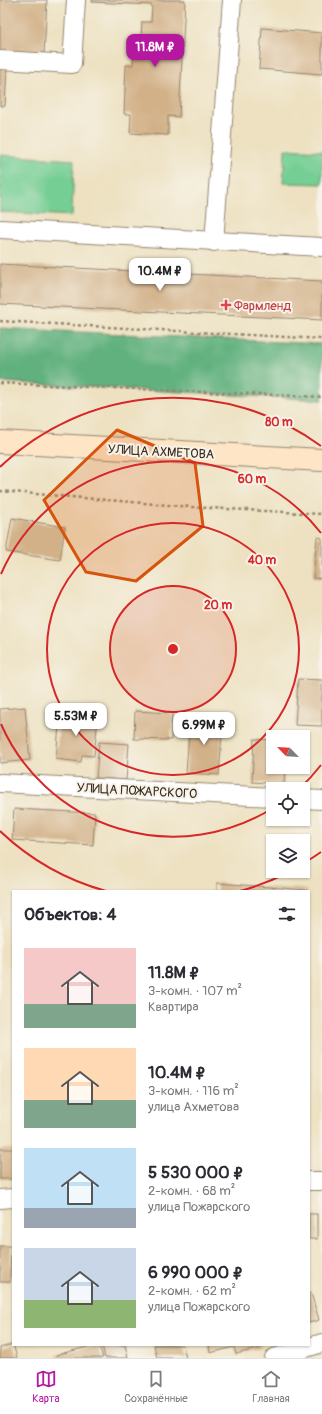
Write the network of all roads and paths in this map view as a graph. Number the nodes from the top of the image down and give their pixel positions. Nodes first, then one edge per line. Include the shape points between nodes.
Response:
1 (76, 0) edge
2 (232, 0) edge
3 (0, 60) edge
4 (0, 229) edge
5 (214, 242) junction
6 (322, 247) edge
7 (0, 321) edge
8 (322, 340) edge
9 (0, 383) edge
10 (322, 397) edge
11 (0, 442) edge
12 (322, 460) edge
13 (0, 491) edge
14 (322, 514) edge
15 (0, 783) edge
16 (266, 797) edge
17 (310, 799) edge
18 (322, 800) edge
19 (310, 1181) edge
20 (322, 1181) edge
21 (12, 1198) edge
22 (0, 1199) edge
23 (322, 1343) edge
24 (274, 1358) edge

1 - 3 street via 72,64
2 - 5 street
4 - 5 street
5 - 6 street
7 - 8 path
9 - 10 path
11 - 12 main road, УЛИЦА АХМЕТОВА
13 - 14 path
15 - 16 street, УЛИЦА ПОЖАРСКОГО
17 - 18 street
19 - 20 street
21 - 22 street
23 - 24 street

